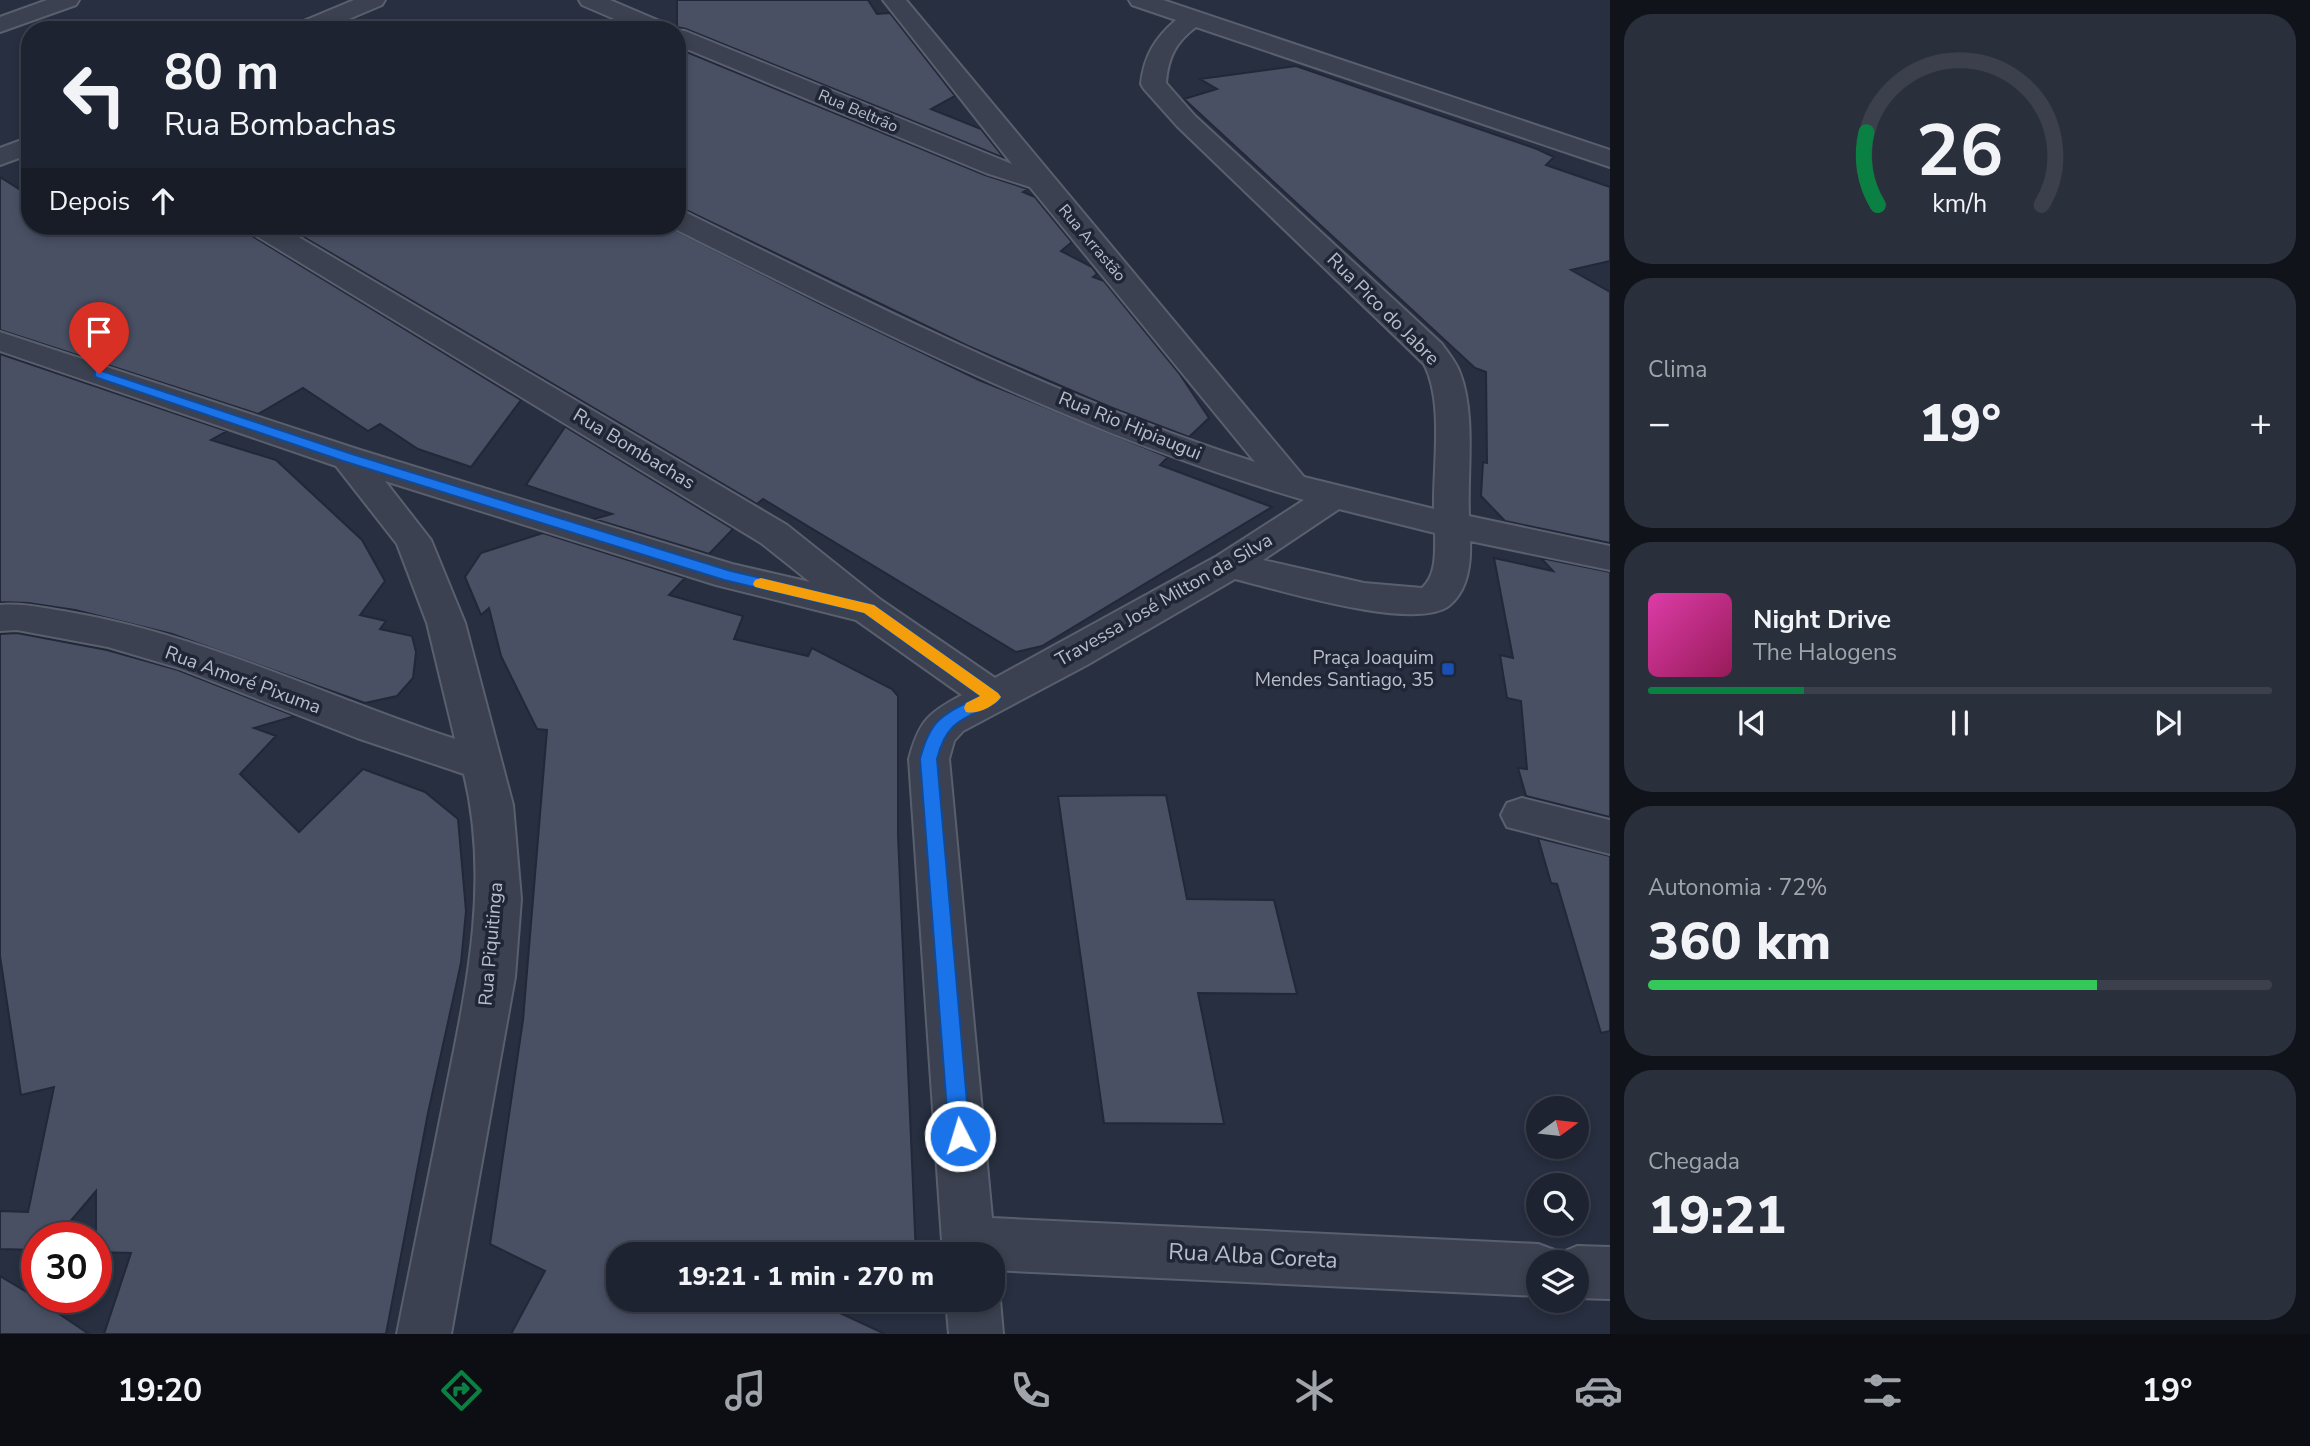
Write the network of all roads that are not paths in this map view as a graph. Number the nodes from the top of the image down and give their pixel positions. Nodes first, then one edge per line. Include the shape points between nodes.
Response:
1 (68, 0) edge
2 (374, 0) edge
3 (590, 0) edge
4 (894, 0) edge
5 (1140, 0) edge
6 (1193, 18) junction
7 (324, 21) edge
8 (640, 21) edge
9 (0, 25) edge
10 (686, 40) edge
11 (21, 149) edge
12 (0, 157) edge
13 (1610, 159) edge
14 (1040, 181) junction
15 (686, 223) edge
16 (275, 235) edge
17 (0, 341) edge
18 (348, 458) junction
19 (1292, 485) junction
20 (1333, 497) junction
21 (1452, 525) junction
22 (1610, 558) edge
23 (1230, 565) junction
24 (868, 609) junction
25 (0, 618) edge
26 (993, 697) junction
27 (481, 764) junction
28 (1522, 815) dead end
29 (1610, 837) edge
30 (968, 1242) edge
31 (1005, 1250) edge
32 (1526, 1270) edge
33 (1589, 1272) edge
34 (1610, 1273) edge
35 (974, 1312) edge
36 (424, 1334) edge
37 (976, 1334) edge

1 - 9 street
2 - 7 street
3 - 8 street
4 - 14 street, Rua Arrastão
5 - 6 street
6 - 13 street
6 - 21 street, Rua Pico do Jabre via 1166,40 1154,64 1153,84 1186,121 1431,351 1442,367 1452,438
10 - 14 street, Rua Beltrão
11 - 12 street
14 - 19 street, Rua Arrastão
15 - 19 street, Rua Rio Hipiaugui via 1036,388 1207,457
16 - 24 street, Rua Bombachas via 774,534
17 - 18 street
18 - 24 street via 729,576
18 - 27 street, Rua Piquitinga via 413,540 446,623
19 - 20 street, Rua Rio Hipiaugui
20 - 21 street, Rua Rio Hipiaugui
20 - 23 street, Travessa José Milton da Silva
21 - 22 street, Rua Rio Hipiaugui
21 - 23 street, Rua Pico do Jabre via 1449,576 1440,594 1430,600 1371,597
23 - 26 street, Travessa José Milton da Silva
24 - 26 street, Rua Bombachas
25 - 27 street, Rua Amoré Pixuma via 108,633 192,658
26 - 30 street, Travessa José Milton da Silva via 949,720 935,735 929,759
27 - 36 street, Rua Piquitinga via 492,805 499,899 492,977
28 - 29 street
31 - 32 street, Rua Alba Coreta
33 - 34 street
35 - 37 street

